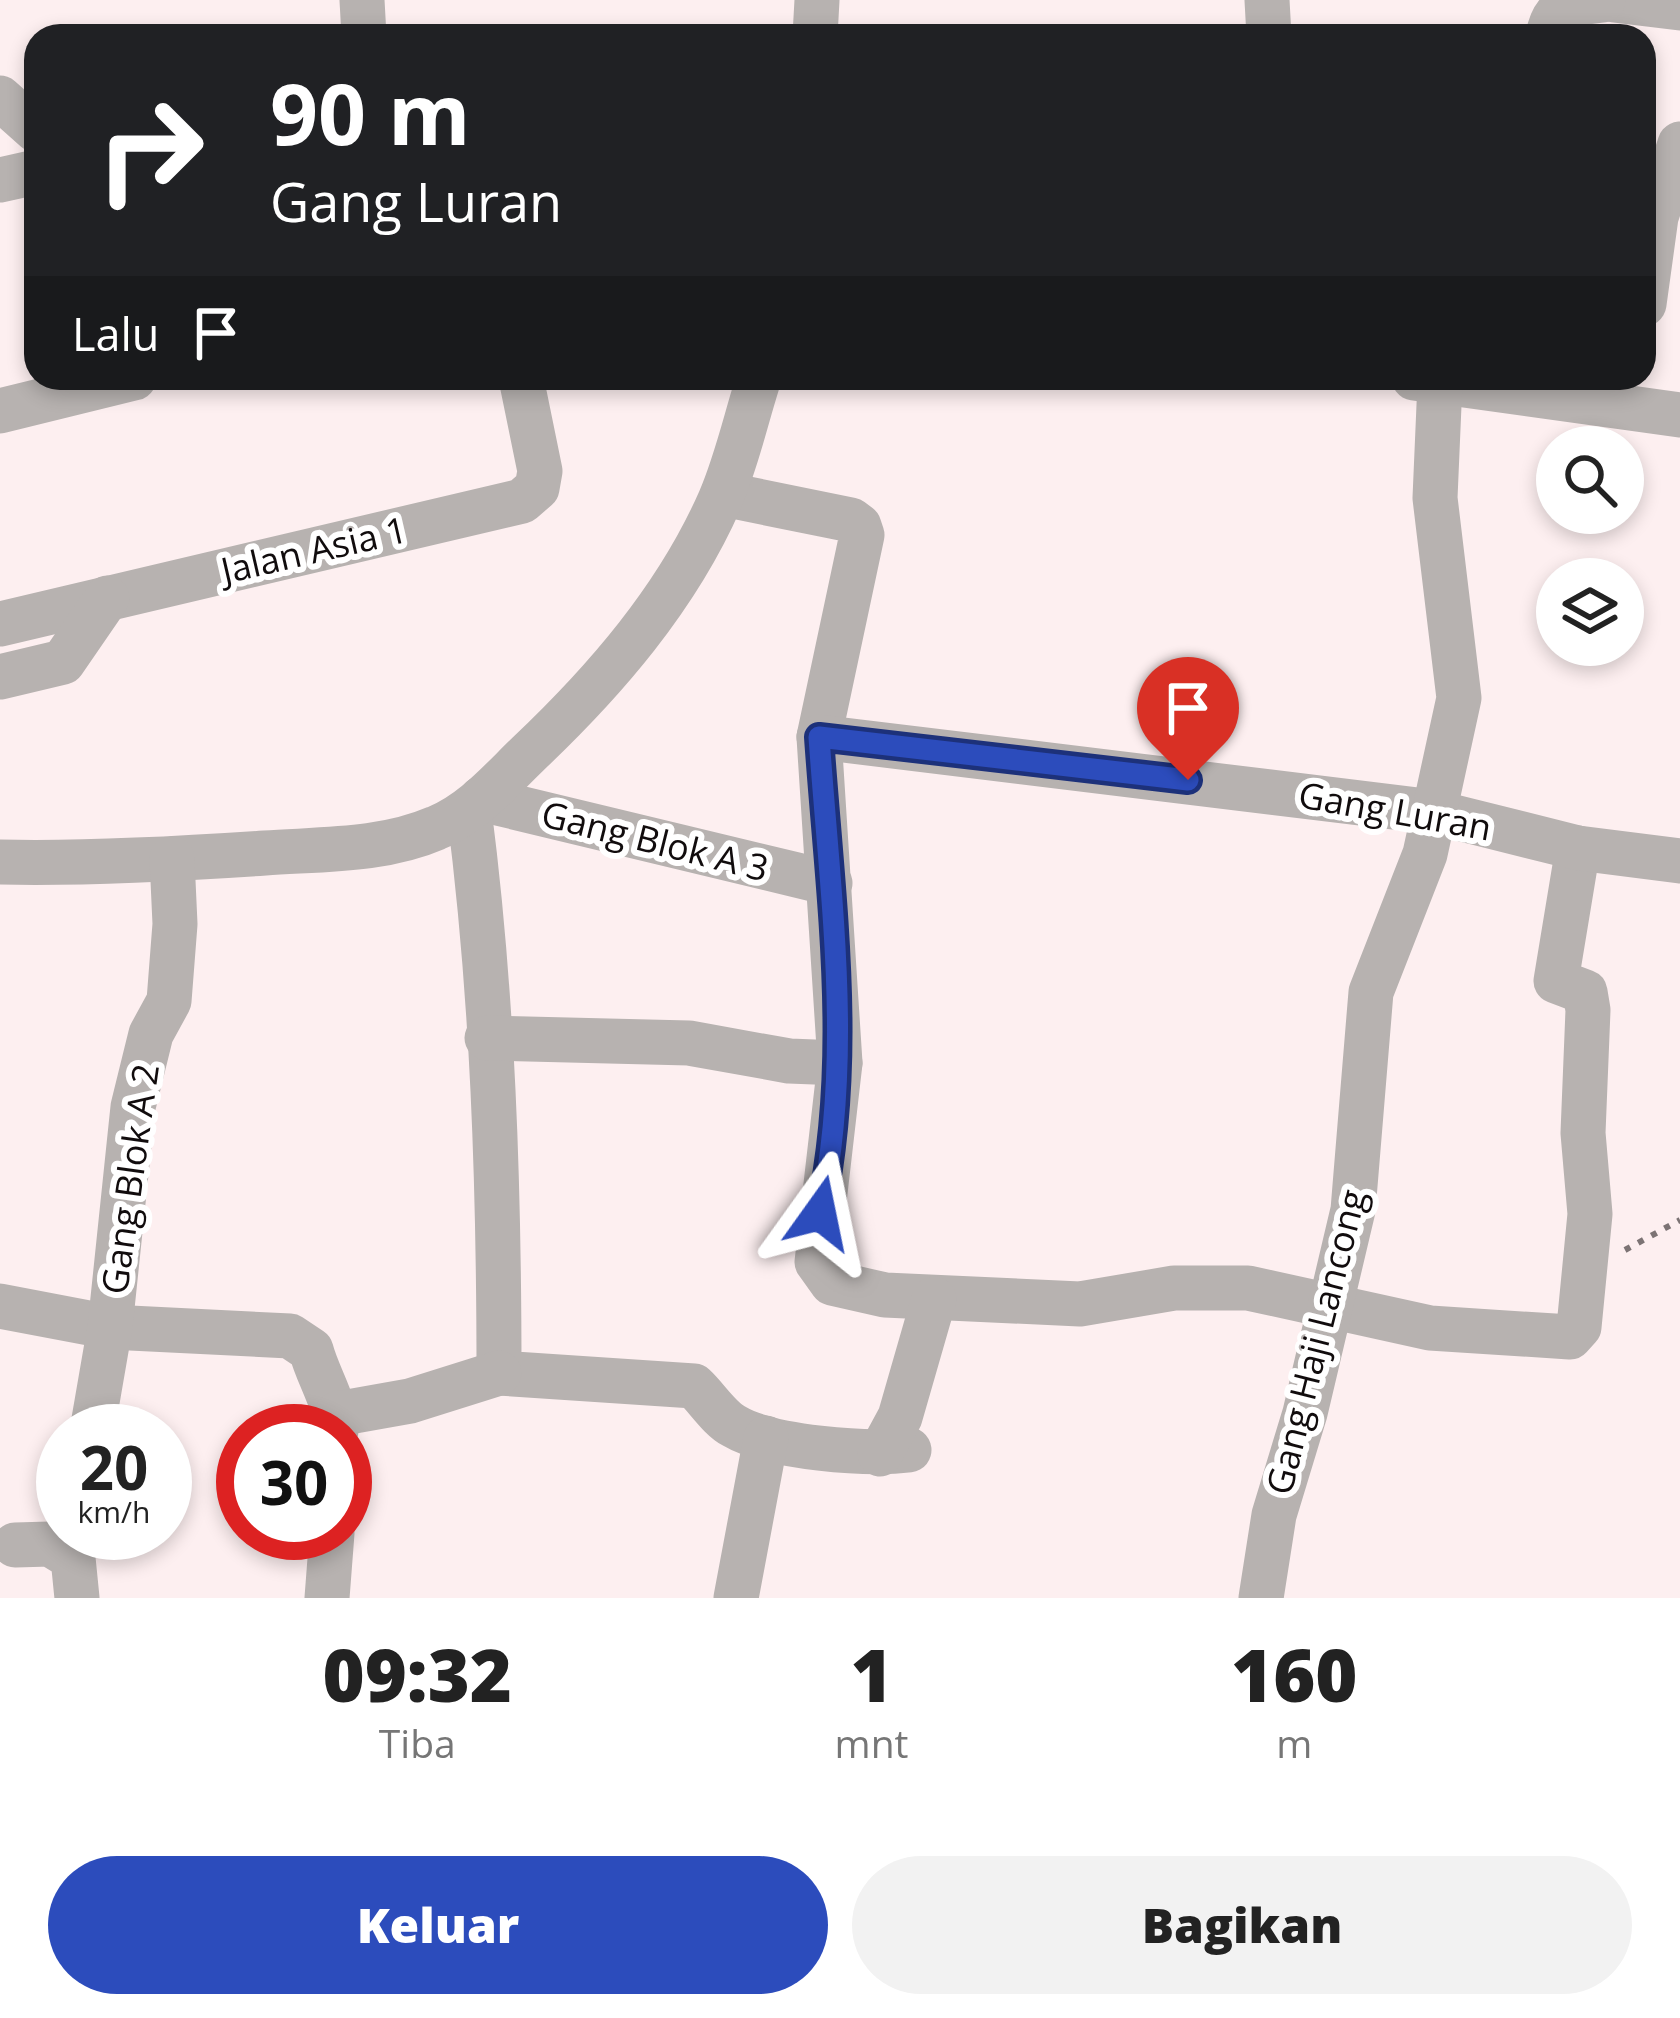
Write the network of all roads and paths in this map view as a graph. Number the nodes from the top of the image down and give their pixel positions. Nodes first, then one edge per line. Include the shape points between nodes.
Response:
1 (1603, 0) edge
2 (1614, 0) edge
3 (1680, 8) edge
4 (1553, 24) edge
5 (0, 98) edge
6 (24, 119) edge
7 (1680, 144) edge
8 (1656, 217) edge
9 (85, 390) edge
10 (523, 390) edge
11 (755, 390) edge
12 (1428, 390) edge
13 (1573, 390) edge
14 (1632, 394) edge
15 (0, 411) edge
16 (1680, 415) edge
17 (723, 494) junction
18 (106, 598) junction
19 (0, 624) edge
20 (0, 677) edge
21 (819, 737) junction
22 (475, 804) junction
23 (1434, 812) junction
24 (1578, 848) junction
25 (172, 859) junction
26 (1680, 861) edge
27 (0, 862) edge
28 (830, 883) junction
29 (488, 1038) junction
30 (840, 1063) junction
31 (1680, 1220) edge
32 (1584, 1269) junction
33 (934, 1299) junction
34 (1328, 1303) junction
35 (0, 1306) edge
36 (110, 1327) junction
37 (500, 1373) junction
38 (97, 1404) edge
39 (328, 1404) edge
40 (372, 1412) edge
41 (766, 1438) junction
42 (36, 1531) edge
43 (8, 1551) edge
44 (330, 1560) edge
45 (77, 1598) edge
46 (327, 1598) edge
47 (736, 1598) edge
48 (1262, 1598) edge

1 - 4 street via 1561,6
2 - 3 street
5 - 6 street
7 - 8 street
9 - 15 street
10 - 18 street, Jalan Asia 1 via 540,471 537,488 522,501
11 - 17 street
12 - 23 street, Gang Haji Lancong via 1459,698
13 - 14 street
14 - 16 street
17 - 21 street via 860,526
17 - 22 street via 640,634
18 - 19 street, Jalan Asia 1
18 - 20 street via 63,662
21 - 23 street, Gang Luran
21 - 28 street
22 - 25 street via 398,841
22 - 28 street, Gang Blok A 3
22 - 29 street
23 - 24 street, Gang Luran
23 - 34 street, Gang Haji Lancong via 1371,992 1353,1210
24 - 26 street, Gang Luran
24 - 32 street via 1556,981 1585,992 1588,1010
25 - 27 street
25 - 36 street, Gang Blok A 2 via 170,1000 151,1034 133,1107
28 - 30 street
29 - 30 street via 688,1043
29 - 37 street
30 - 33 street via 817,1262 832,1283
31 - 32 path
32 - 34 street via 1579,1327 1570,1337 1430,1328
33 - 34 street via 1080,1304 1174,1288 1248,1288
33 - 41 street via 894,1452
34 - 48 street, Gang Haji Lancong via 1274,1515
35 - 36 street
36 - 38 street, Gang Blok A 2
36 - 39 street via 290,1336 311,1350
37 - 40 street
37 - 41 street via 694,1386 735,1427
41 - 47 street
42 - 43 street
43 - 45 street via 50,1544 73,1558
44 - 46 street

